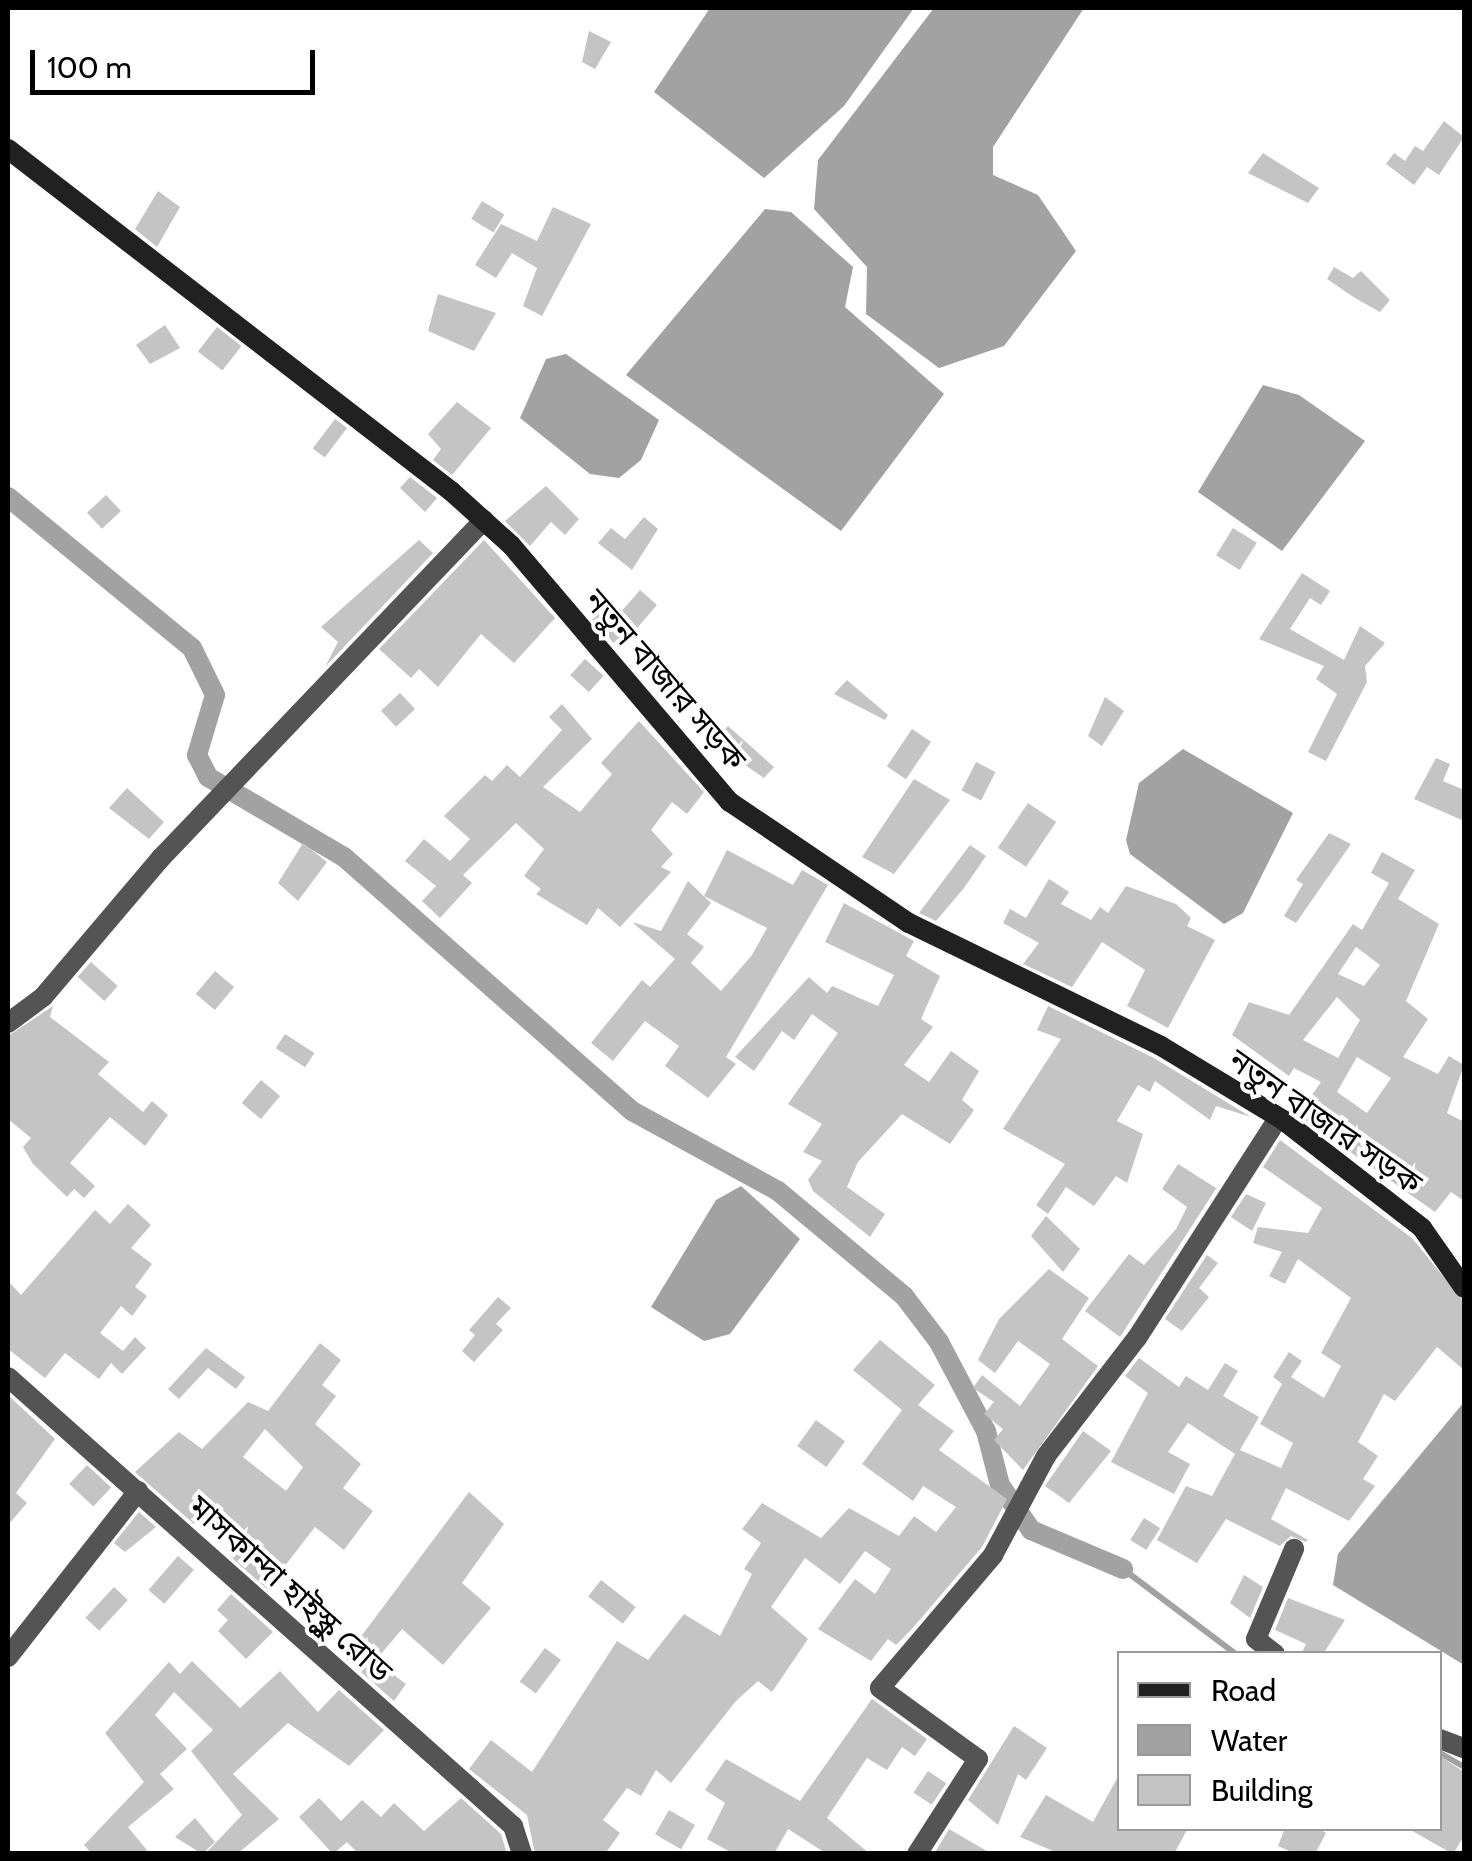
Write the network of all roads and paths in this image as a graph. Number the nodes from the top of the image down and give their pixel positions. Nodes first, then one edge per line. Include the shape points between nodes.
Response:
1 (8, 148) edge
2 (484, 520) junction
3 (8, 1022) edge
4 (1278, 1118) junction
5 (1463, 1281) edge
6 (8, 1377) edge
7 (138, 1491) junction
8 (1294, 1549) dead end
9 (1271, 1651) edge
10 (8, 1658) edge
11 (522, 1854) edge
12 (916, 1854) edge

1 - 2 street, নতুন বাজার সড়ক via 351,406
2 - 3 street via 184,833 42,997
2 - 4 street, নতুন বাজার সড়ক via 730,802 909,923 1161,1046
4 - 5 street, নতুন বাজার সড়ক via 1422,1228
4 - 12 street via 1137,1338 1046,1456 993,1555 880,1688 978,1759
6 - 7 street, মাসকান্দা হাইস্কুল রোড
7 - 10 street
7 - 11 street, মাসকান্দা হাইস্কুল রোড via 512,1826
8 - 9 street via 1256,1639

